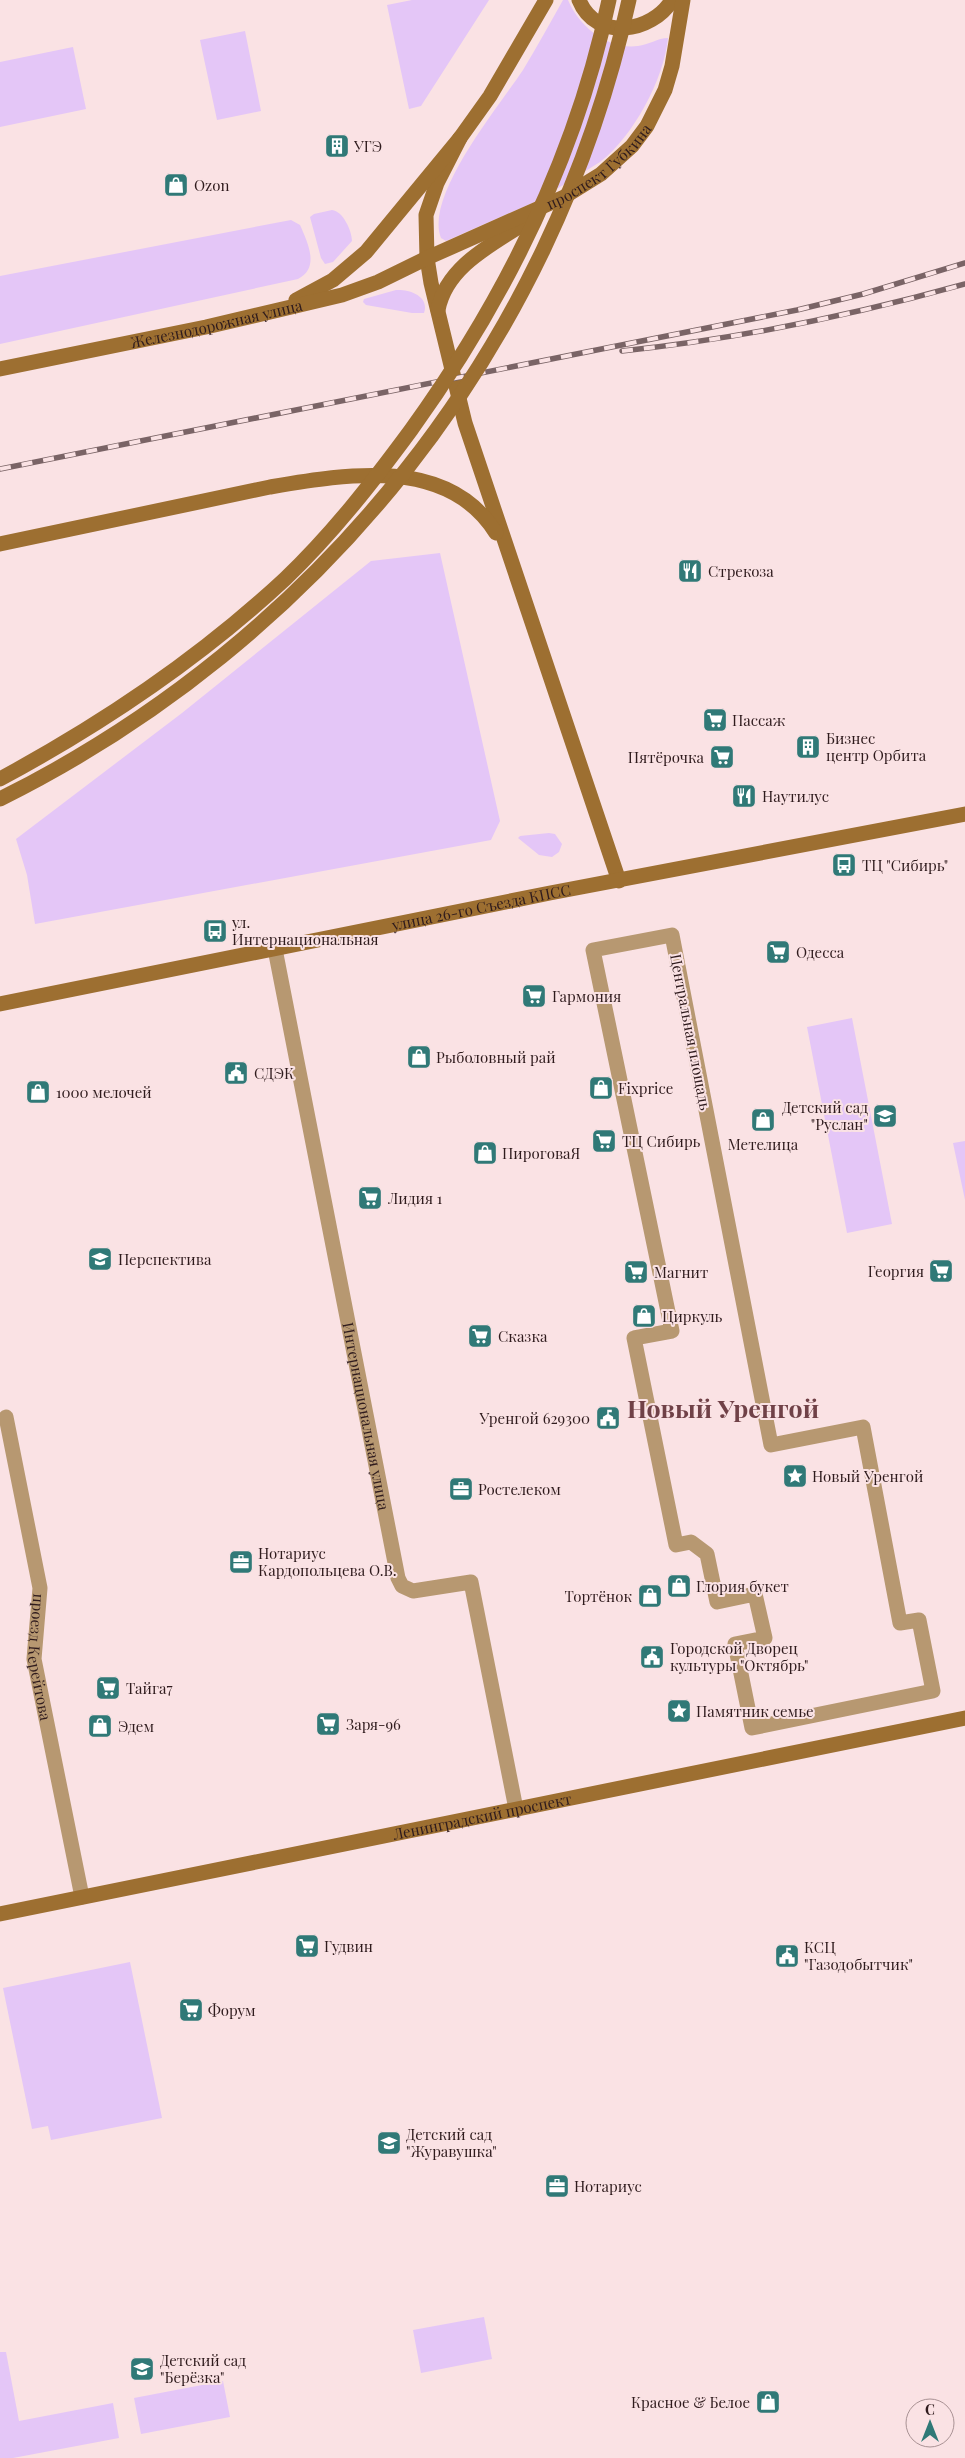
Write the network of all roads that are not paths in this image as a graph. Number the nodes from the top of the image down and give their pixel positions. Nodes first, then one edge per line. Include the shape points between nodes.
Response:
1 (546, 0) edge
2 (579, 0) edge
3 (609, 0) edge
4 (629, 0) edge
5 (672, 0) edge
6 (683, 0) edge
7 (460, 138) junction
8 (564, 197) junction
9 (427, 258) junction
10 (268, 313) junction
11 (438, 314) junction
12 (0, 370) edge
13 (0, 544) edge
14 (508, 554) junction
15 (0, 779) edge
16 (0, 799) edge
17 (965, 814) edge
18 (619, 881) junction
19 (275, 948) junction
20 (0, 1004) edge
21 (6, 1417) dead end
22 (735, 1644) joint
23 (965, 1718) edge
24 (516, 1809) junction
25 (82, 1897) junction
26 (0, 1914) edge

1 - 7 main road via 490,96
2 - 5 main road via 594,20 624,29 650,23 667,9
3 - 15 main road, bridge via 569,142 546,198 456,366 362,496 284,579 200,651 124,707
4 - 16 main road, bridge via 607,87 587,147 536,262 480,364 412,464 337,552 297,593 220,659 159,705 99,744
6 - 8 main road, проспект Губкина via 672,66 665,90 647,126 632,146 601,174
7 - 9 main road via 430,198 426,215
7 - 10 main road via 349,269 312,292
8 - 9 main road, проспект Губкина
8 - 11 main road via 458,271 441,297
9 - 10 main road, Железнодорожная улица via 360,290
9 - 11 main road
10 - 12 main road, Железнодорожная улица
11 - 14 main road via 465,423
13 - 14 main road via 270,487 314,479 373,475 422,481 458,495 488,521
14 - 18 main road
17 - 18 main road, улица 26-го Съезда КПСС
18 - 19 main road, улица 26-го Съезда КПСС
19 - 20 main road, улица 26-го Съезда КПСС
19 - 24 street, Интернациональная улица via 398,1578 402,1586 413,1591 471,1582
21 - 25 street, проезд Керейтова via 40,1588 34,1659
22 - 22 street, Центральная площадь via 764,1638 755,1594 717,1602 707,1554 690,1542 676,1545 634,1338 672,1331 593,950 672,935 771,1445 863,1427 900,1623 919,1620 933,1691 752,1728
23 - 24 main road, Ленинградский проспект
24 - 25 main road, Ленинградский проспект
25 - 26 main road, Ленинградский проспект

